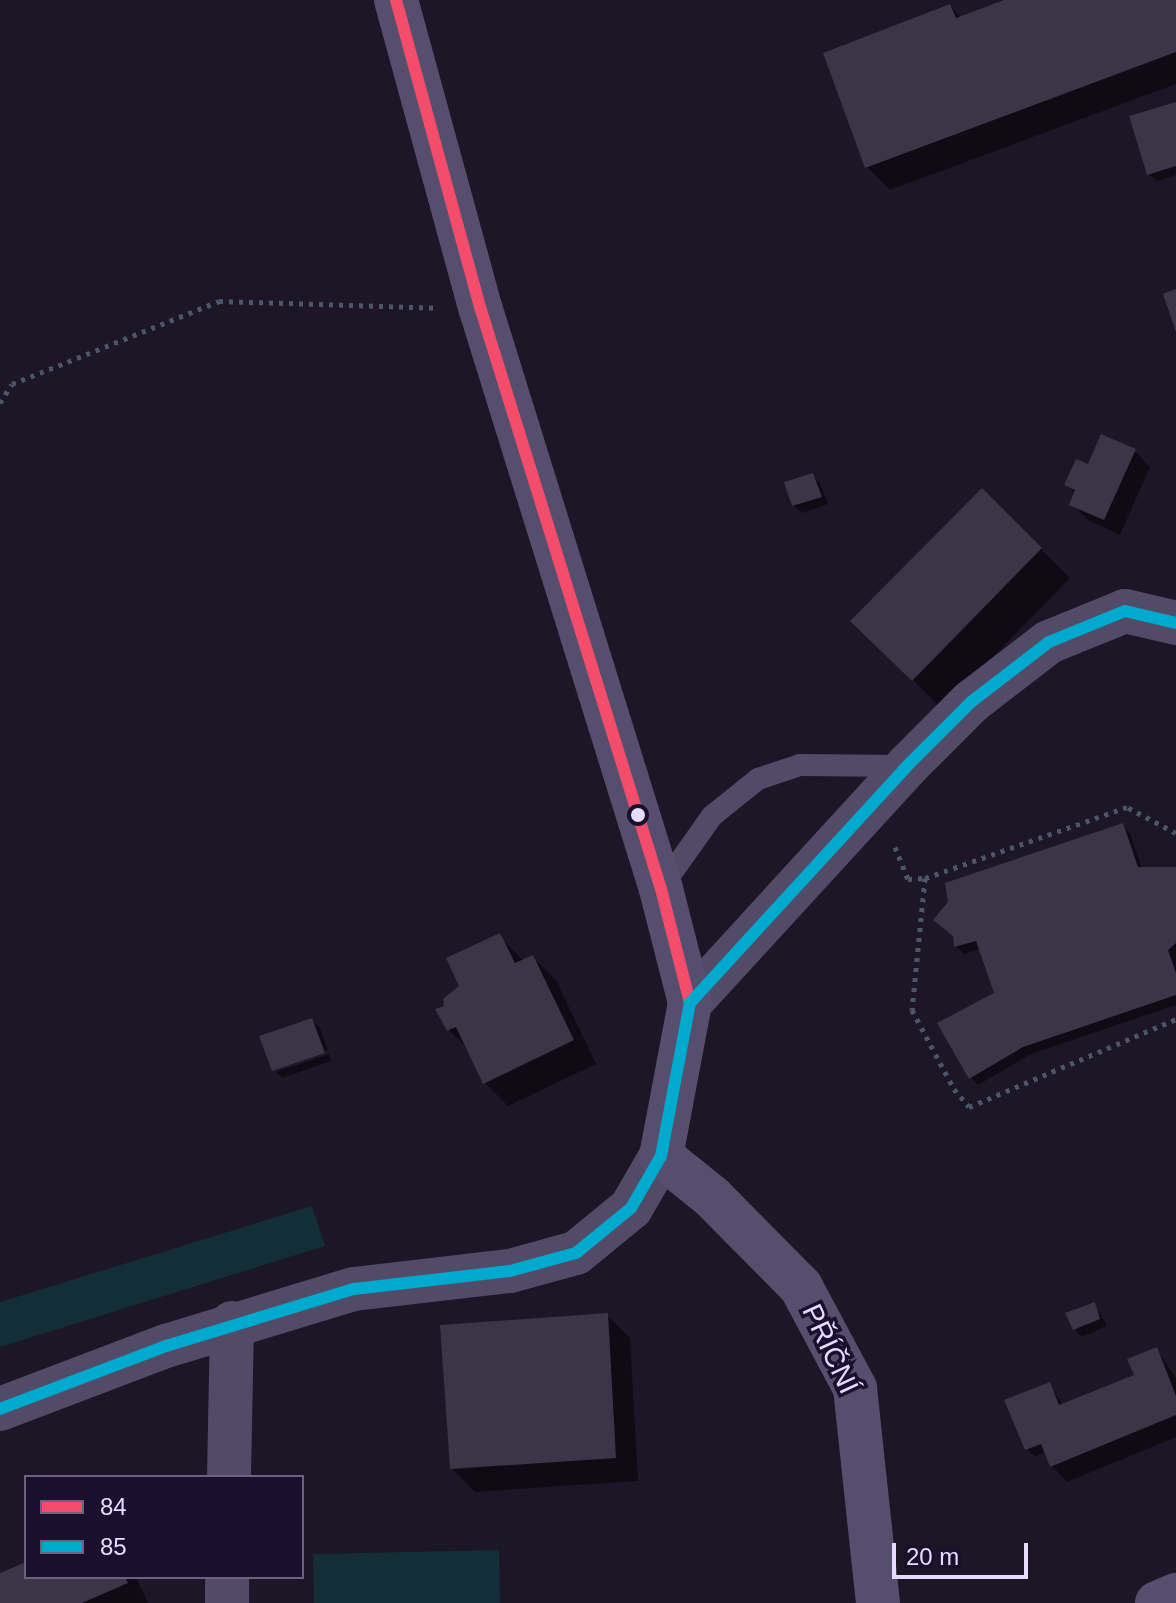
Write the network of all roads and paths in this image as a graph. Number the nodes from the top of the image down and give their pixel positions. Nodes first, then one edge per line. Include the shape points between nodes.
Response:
1 (396, 0) edge
2 (481, 310) junction
3 (0, 403) edge
4 (1176, 623) edge
5 (907, 766) junction
6 (1176, 833) edge
7 (661, 889) junction
8 (690, 1003) junction
9 (1176, 1019) edge
10 (661, 1156) junction
11 (232, 1323) junction
12 (0, 1409) edge
13 (229, 1475) edge
14 (227, 1579) edge
15 (1176, 1595) edge
16 (227, 1603) edge
17 (878, 1603) edge
18 (1157, 1603) edge

1 - 2 street
2 - 3 path via 219,301 12,384
2 - 7 street
4 - 5 street via 1125,611 1049,642 971,702
5 - 7 lane via 800,765 758,779 712,816
5 - 8 street
6 - 9 path via 1127,807 925,878 912,1010 969,1107
7 - 8 street
8 - 10 street
10 - 11 street via 631,1208 576,1253 510,1271 354,1289
10 - 17 street, PŘÍČNÍ via 712,1197 801,1287 855,1388
11 - 12 street
11 - 13 street
14 - 16 street
15 - 18 street

